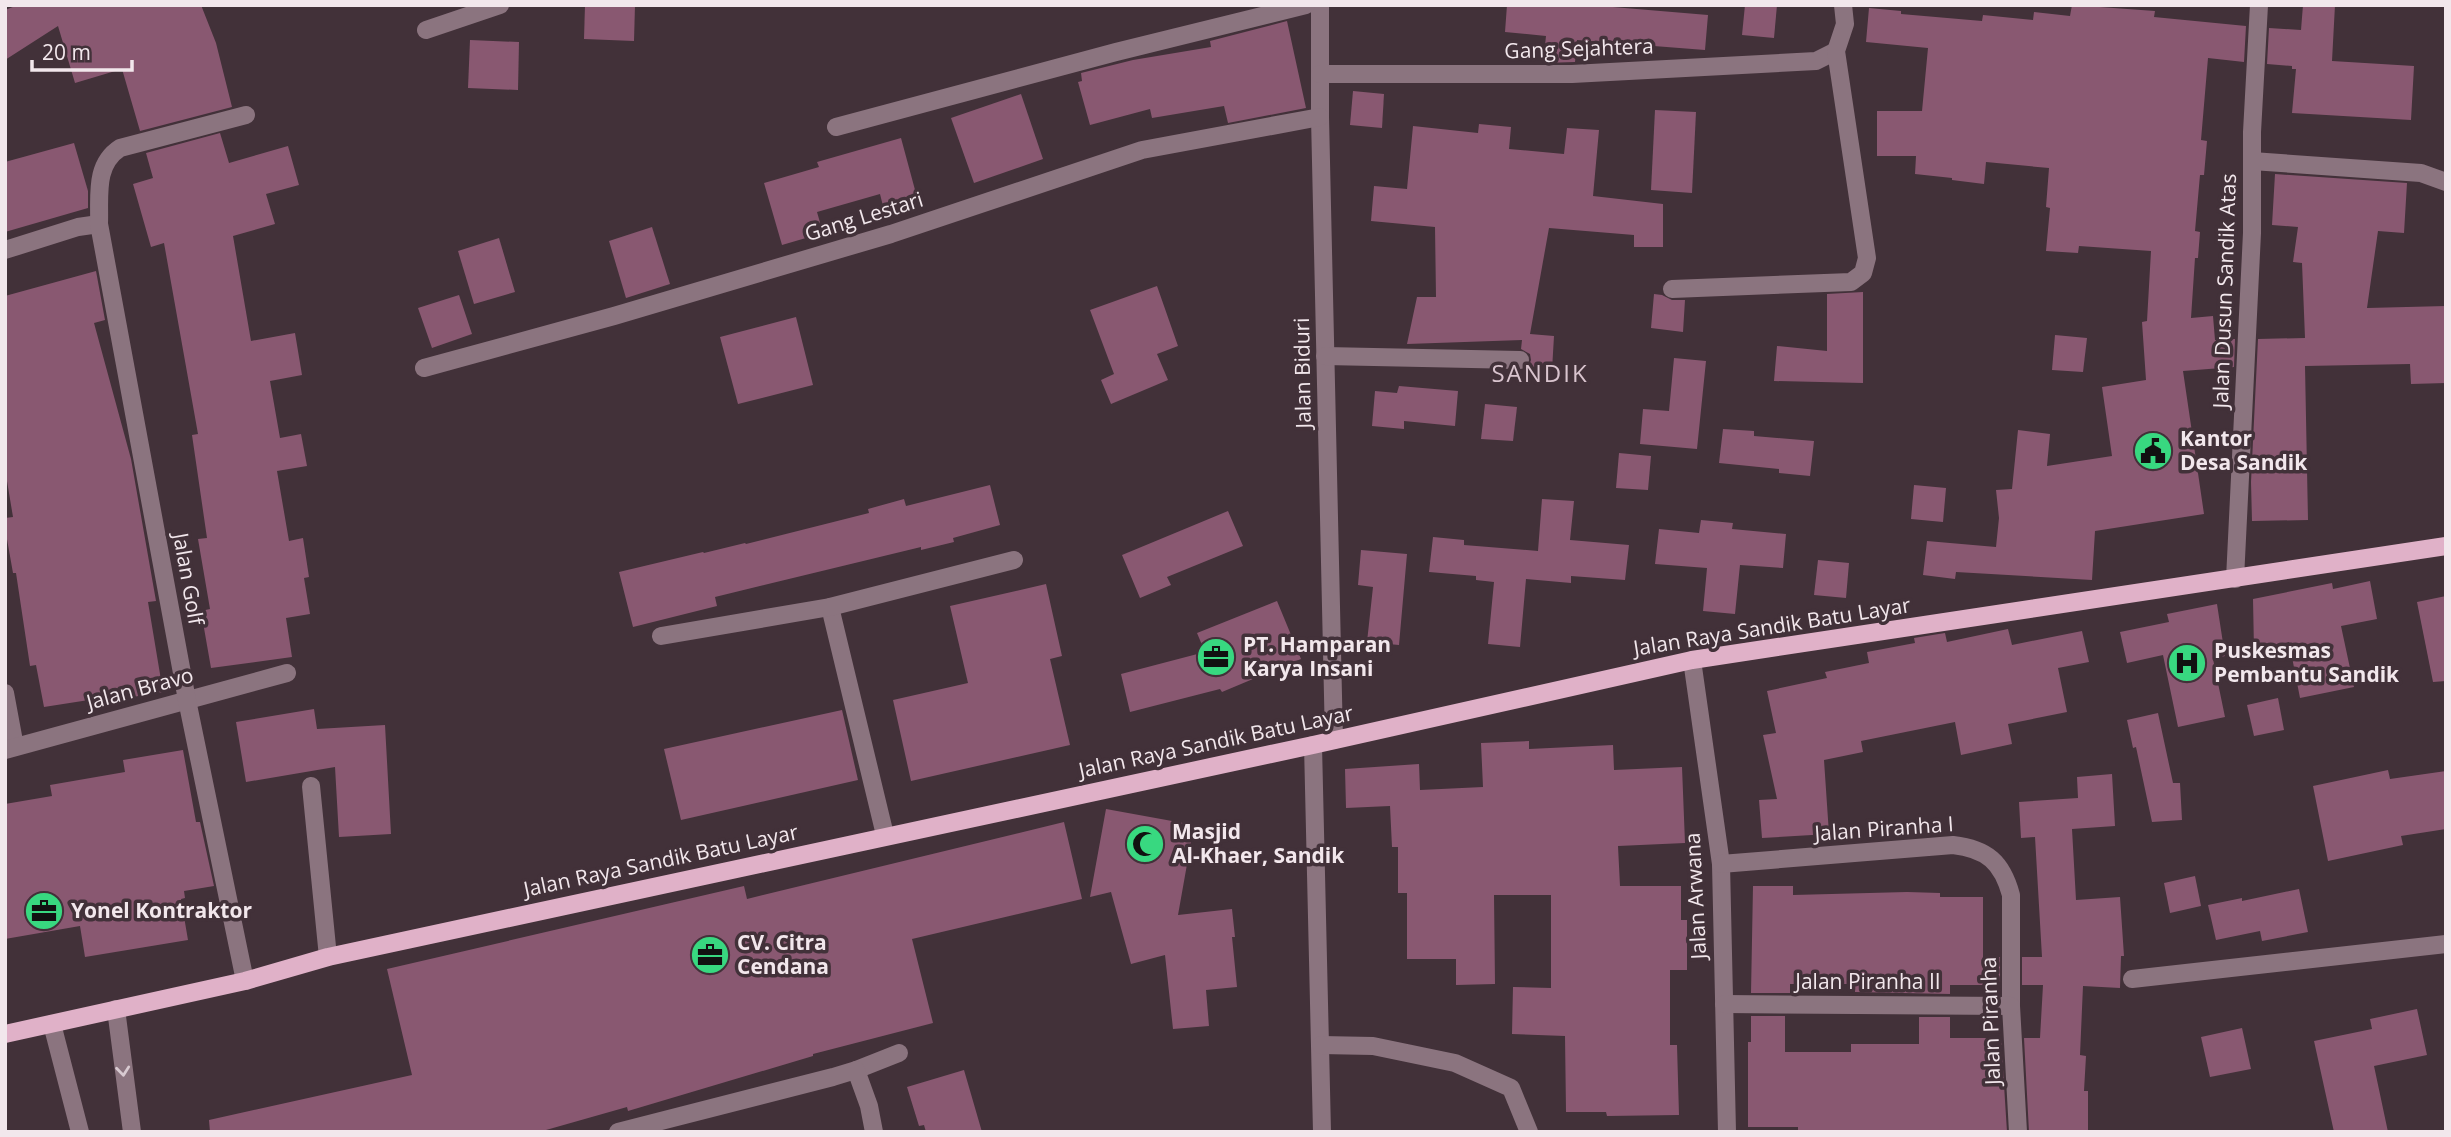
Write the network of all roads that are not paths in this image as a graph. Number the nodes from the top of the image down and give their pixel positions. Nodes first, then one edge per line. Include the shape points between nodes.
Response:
1 (500, 5) edge
2 (1306, 5) edge
3 (1320, 5) edge
4 (1843, 5) edge
5 (2259, 5) edge
6 (426, 30) dead end
7 (1836, 51) junction
8 (1320, 74) junction
9 (246, 115) dead end
10 (1320, 117) junction
11 (836, 127) dead end
12 (2252, 161) junction
13 (2446, 182) edge
14 (99, 224) junction
15 (5, 250) edge
16 (1672, 289) dead end
17 (1325, 356) junction
18 (1520, 360) dead end
19 (424, 368) dead end
20 (2446, 546) edge
21 (1014, 561) dead end
22 (2235, 579) junction
23 (830, 607) junction
24 (661, 636) dead end
25 (1692, 660) junction
26 (287, 673) dead end
27 (5, 693) edge
28 (187, 699) junction
29 (1334, 740) junction
30 (1313, 745) junction
31 (10, 749) edge
32 (311, 786) dead end
33 (885, 835) junction
34 (1721, 864) junction
35 (2011, 909) joint
36 (2446, 944) edge
37 (328, 957) junction
38 (2132, 979) dead end
39 (245, 981) junction
40 (1724, 1004) junction
41 (2011, 1006) junction
42 (116, 1009) junction
43 (52, 1024) junction
44 (5, 1034) edge
45 (1321, 1045) junction
46 (899, 1053) dead end
47 (856, 1070) junction
48 (80, 1132) edge
49 (132, 1132) edge
50 (618, 1132) edge
51 (874, 1132) edge
52 (1322, 1132) edge
53 (1529, 1132) edge
54 (1727, 1132) edge
55 (2018, 1132) edge

1 - 6 street
2 - 11 street
3 - 8 street, Jalan Biduri
4 - 7 street via 1845,24
5 - 12 street, Jalan Dusun Sandik Atas
7 - 8 street, Gang Sejahtera via 1816,61 1572,74
7 - 16 street via 1867,258 1864,273 1851,282
8 - 10 street, Jalan Biduri
9 - 14 street, Jalan Golf via 120,148 104,162
10 - 17 street, Jalan Biduri
10 - 19 street, Gang Lestari via 1142,150 891,234
12 - 13 street via 2421,173
12 - 22 street, Jalan Dusun Sandik Atas
14 - 15 street
14 - 28 street, Jalan Golf
17 - 18 street
17 - 29 street, Jalan Biduri
20 - 22 main road, Jalan Raya Sandik Batu Layar
21 - 23 street
22 - 25 main road, Jalan Raya Sandik Batu Layar
23 - 24 street
23 - 33 street
25 - 29 main road, Jalan Raya Sandik Batu Layar
25 - 34 street, Jalan Arwana
26 - 28 street, Jalan Bravo
27 - 31 street
28 - 31 street, Jalan Bravo
28 - 39 street, Jalan Golf
29 - 30 main road, Jalan Raya Sandik Batu Layar
30 - 33 main road, Jalan Raya Sandik Batu Layar
30 - 45 street
32 - 37 street
33 - 37 main road, Jalan Raya Sandik Batu Layar
34 - 35 street, Jalan Piranha I via 1953,845 1989,856 2006,877
34 - 40 street, Jalan Arwana
35 - 41 street, Jalan Piranha
36 - 38 street
37 - 39 main road, Jalan Raya Sandik Batu Layar
39 - 42 main road, Jalan Raya Sandik Batu Layar
40 - 41 street, Jalan Piranha II
40 - 54 street, Jalan Arwana
41 - 55 street, Jalan Piranha
42 - 43 main road, Jalan Raya Sandik Batu Layar
42 -> 49 street
43 - 44 main road, Jalan Raya Sandik Batu Layar
43 - 48 street
45 - 52 street
45 - 53 street via 1373,1046 1455,1063 1511,1088
46 - 47 street
47 - 50 street
47 - 51 street

